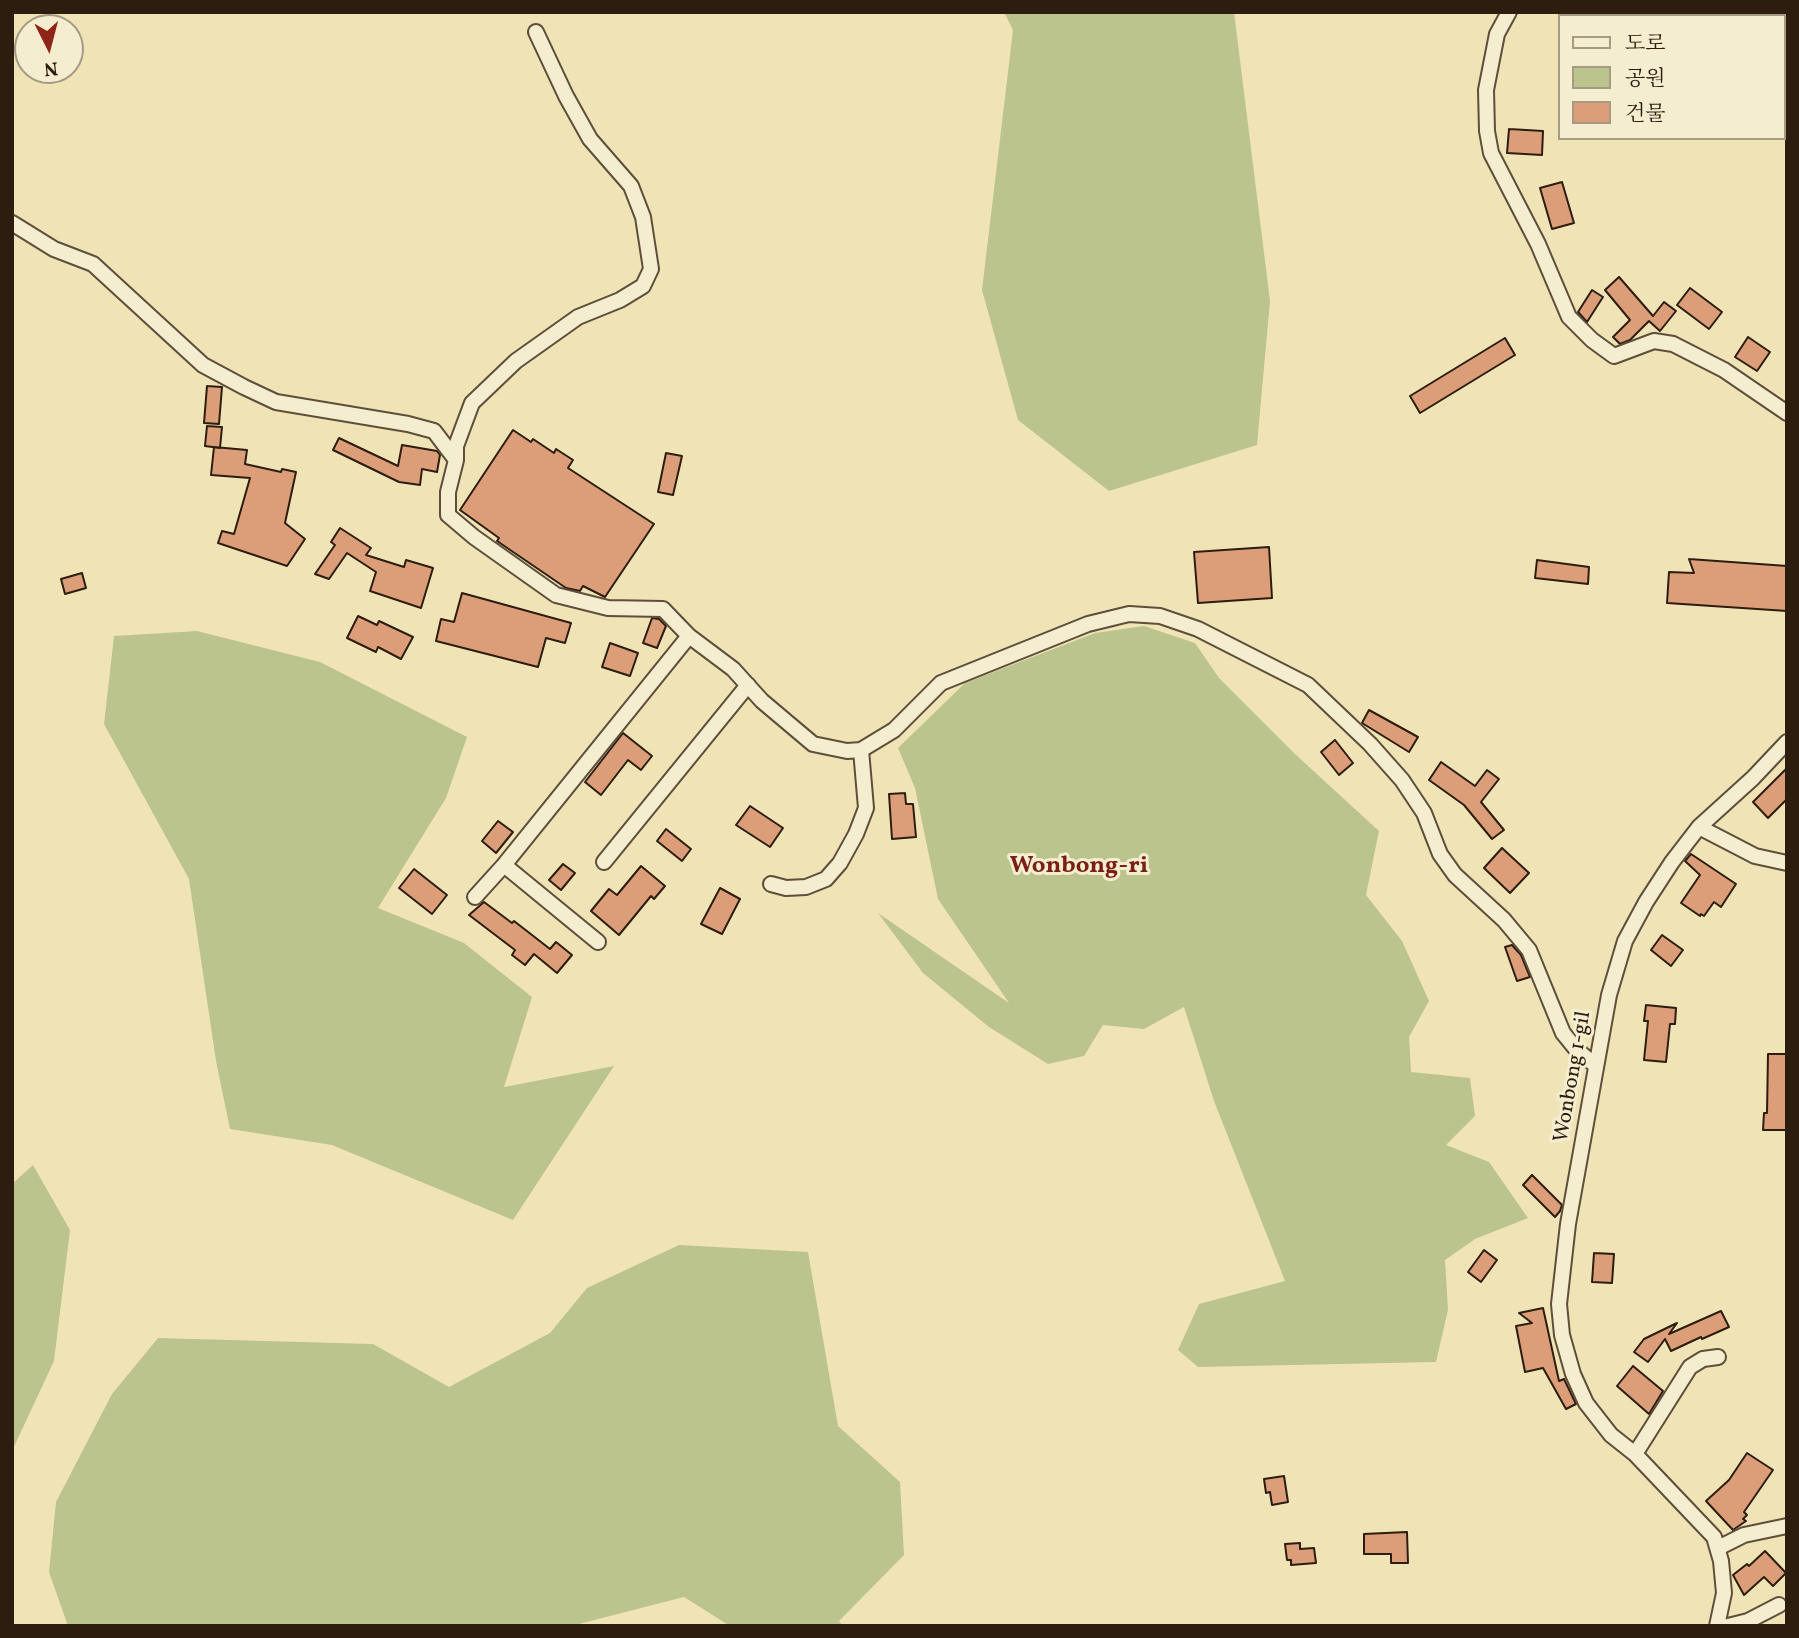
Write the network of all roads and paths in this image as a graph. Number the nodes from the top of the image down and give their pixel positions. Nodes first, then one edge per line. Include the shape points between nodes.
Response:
1 (1509, 12) edge
2 (536, 32) dead end
3 (12, 223) edge
4 (1787, 413) edge
5 (456, 460) junction
6 (689, 636) junction
7 (748, 685) junction
8 (1787, 742) edge
9 (861, 750) junction
10 (1699, 827) junction
11 (604, 862) dead end
12 (1787, 863) edge
13 (504, 865) junction
14 (771, 884) dead end
15 (475, 897) dead end
16 (598, 942) dead end
17 (1596, 1066) junction
18 (1718, 1357) dead end
19 (1635, 1454) junction
20 (1787, 1526) edge
21 (1718, 1548) junction
22 (1779, 1605) dead end
23 (1717, 1626) edge
24 (1728, 1626) edge

1 - 4 street via 1497,34 1486,90 1491,153 1569,317 1614,356 1654,341 1672,345 1724,370
2 - 5 street via 590,139 631,186 643,217 650,269 643,286 578,317 516,361 472,403 456,446
3 - 5 street via 93,264 202,365 276,402 434,431
5 - 6 street via 448,515 474,537 556,595 608,608 663,609
6 - 7 street
6 - 13 street
7 - 9 street via 813,744
7 - 11 street
8 - 10 street, Wonbong 1-gil
9 - 14 street via 866,808 840,863 826,879 806,887
9 - 17 street via 894,730 941,683 1088,624 1129,614 1160,616 1198,629 1308,685 1386,762 1424,813 1440,853 1455,875 1529,950 1563,1033
10 - 12 street via 1755,856
10 - 17 street, Wonbong 1-gil via 1671,862 1625,941
13 - 15 street
13 - 16 street
17 - 19 street, Wonbong 1-gil via 1559,1304 1573,1374 1586,1403 1611,1436
18 - 19 street via 1690,1367
19 - 21 street, Wonbong 1-gil via 1714,1537
20 - 21 street via 1744,1535
21 - 23 street, Wonbong 1-gil via 1724,1593
22 - 24 street

